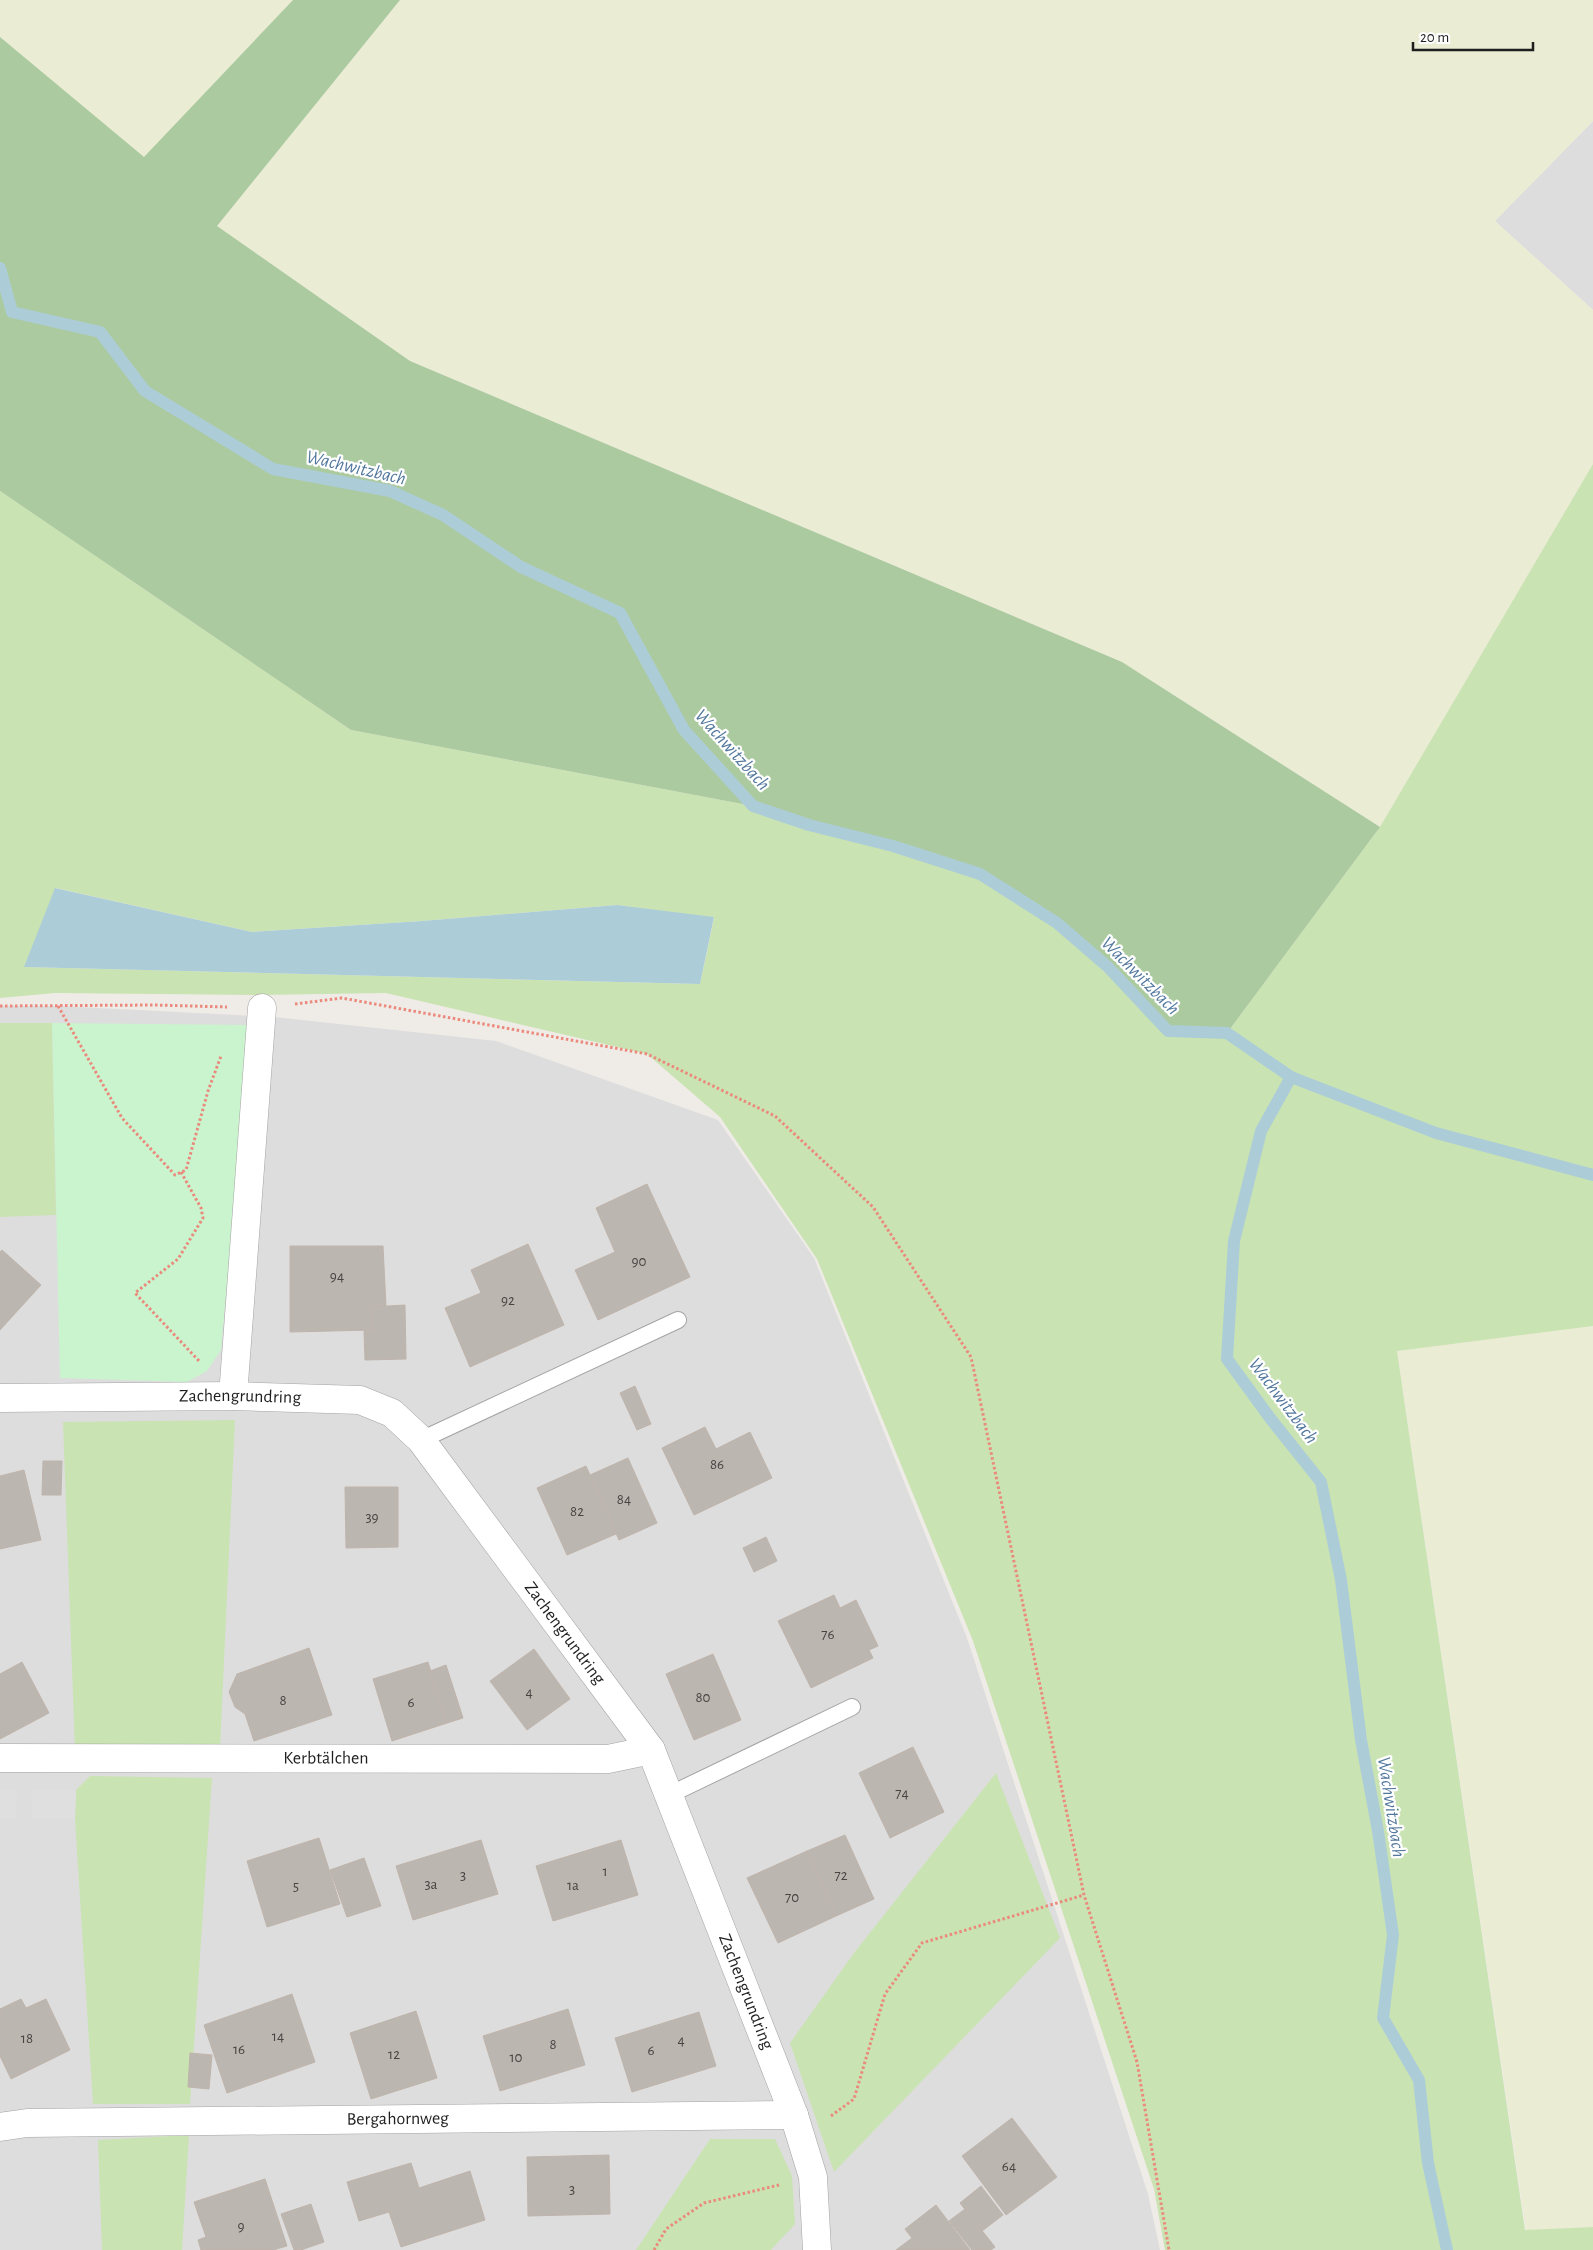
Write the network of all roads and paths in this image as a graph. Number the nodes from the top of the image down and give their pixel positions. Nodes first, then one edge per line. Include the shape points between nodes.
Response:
1 (342, 998) dead end
2 (155, 1004) dead end
3 (0, 1006) edge
4 (58, 1006) junction
5 (262, 1008) dead end
6 (194, 1142) dead end
7 (181, 1172) junction
8 (678, 1320) dead end
9 (233, 1396) junction
10 (0, 1398) edge
11 (421, 1440) junction
12 (852, 1707) dead end
13 (651, 1750) junction
14 (0, 1758) edge
15 (669, 1795) junction
16 (1084, 1895) junction
17 (0, 2127) edge
18 (798, 2127) junction
19 (813, 2177) junction
20 (654, 2250) edge
21 (817, 2250) edge
22 (1168, 2250) edge

1 - 16 path via 647,1054 775,1116 873,1207 971,1357
2 - 4 path
3 - 4 path
4 - 7 path via 122,1118 175,1175
5 - 9 street
6 - 7 path via 186,1170
7 - 9 path via 202,1208 203,1218 178,1259 135,1293
8 - 11 lane
9 - 10 street, Zachengrundring
9 - 11 street, Zachengrundring via 360,1400 392,1413
11 - 13 street, Zachengrundring
12 - 15 lane
13 - 14 street, Kerbtälchen via 608,1759
13 - 15 street, Zachengrundring
15 - 18 street, Zachengrundring
16 - 18 path via 922,1944 885,1994 854,2099
16 - 22 path via 1137,2062
17 - 18 street, Bergahornweg via 27,2122
18 - 19 street, Zachengrundring
19 - 20 path via 704,2203 666,2229
19 - 21 street, Zachengrundring

